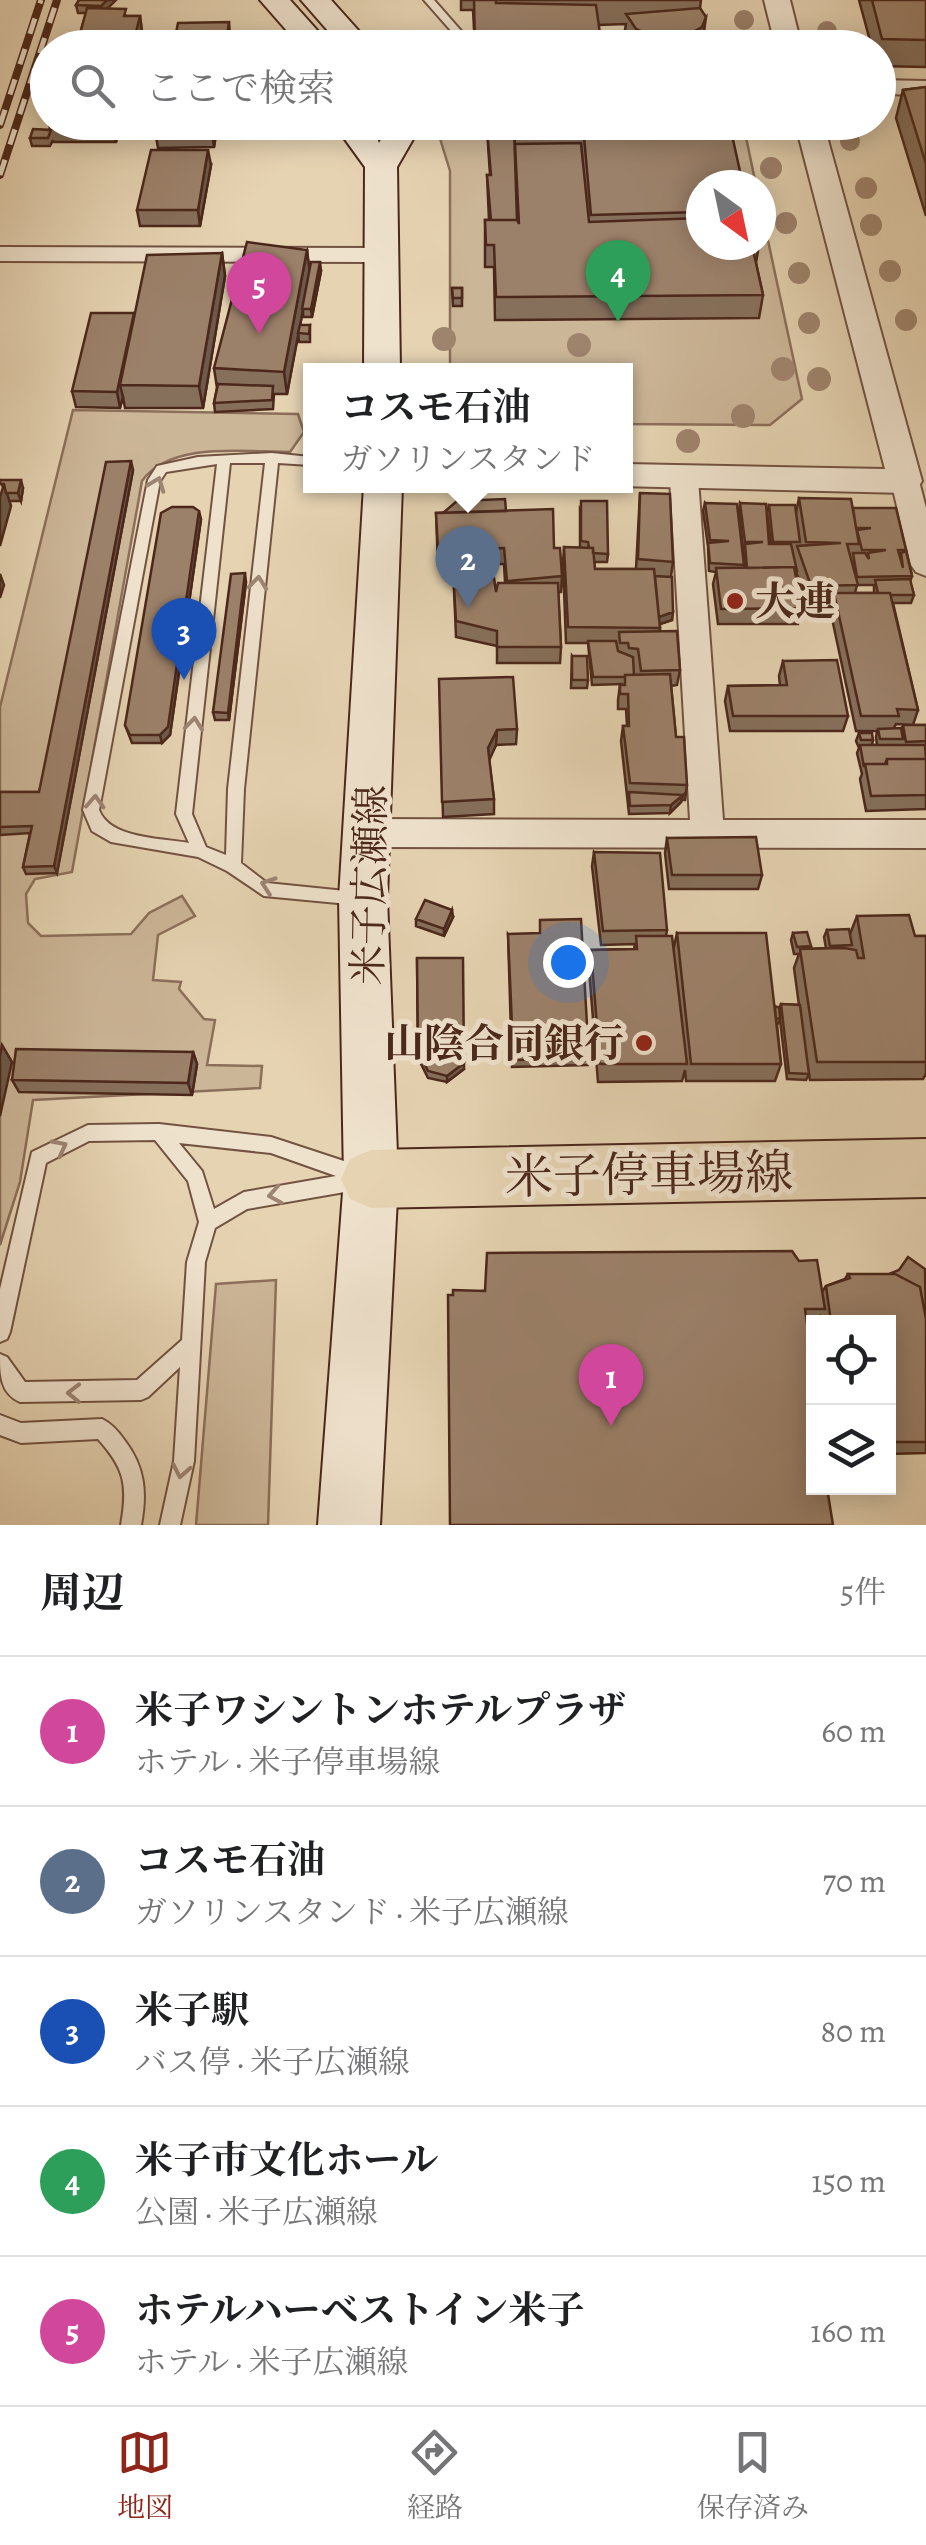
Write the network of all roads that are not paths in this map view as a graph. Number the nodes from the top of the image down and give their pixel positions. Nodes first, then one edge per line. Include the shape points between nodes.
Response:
1 (274, 0) edge
2 (314, 0) edge
3 (429, 0) edge
4 (777, 0) edge
5 (302, 30) edge
6 (343, 30) edge
7 (455, 30) edge
8 (785, 30) edge
9 (896, 87) edge
10 (926, 88) edge
11 (361, 140) edge
12 (397, 140) edge
13 (815, 140) edge
14 (382, 168) junction
15 (0, 254) edge
16 (380, 255) junction
17 (382, 363) edge
18 (272, 458) junction
19 (303, 460) edge
20 (224, 461) junction
21 (633, 476) edge
22 (684, 479) junction
23 (915, 482) edge
24 (383, 493) edge
25 (926, 565) edge
26 (707, 832) junction
27 (368, 833) junction
28 (926, 834) edge
29 (200, 852) junction
30 (233, 866) junction
31 (364, 898) junction
32 (159, 1132) junction
33 (926, 1168) edge
34 (371, 1179) junction
35 (208, 1222) junction
36 (0, 1332) edge
37 (189, 1346) junction
38 (0, 1364) edge
39 (0, 1425) edge
40 (130, 1525) edge
41 (170, 1525) edge
42 (350, 1525) edge

1 - 5 main road
2 - 6 main road
3 - 7 lane
4 - 8 street
9 - 10 street
11 - 14 main road
12 - 14 main road
13 - 23 street
14 - 16 main road
15 - 16 street
16 - 17 main road
18 - 19 lane
18 - 20 lane
30 -> 18 lane
29 -> 20 lane via 184,814
29 -> 20 lane via 116,837 97,826 92,810 154,480 162,468 182,462
21 - 22 street
22 - 23 street
22 - 26 street
23 - 25 street
24 - 27 main road, 米子広瀬線
26 - 27 street
26 - 28 street
27 - 31 main road, 米子広瀬線
29 - 30 lane
31 -> 30 lane via 264,888
31 - 34 main road, 米子広瀬線
32 - 34 lane via 271,1145
32 - 35 lane via 196,1177
36 -> 32 lane via 38,1158 88,1133
33 - 34 main road, 米子停車場線
34 -> 35 lane via 244,1201
34 - 42 main road, 米子広瀬線
35 - 37 lane via 196,1262
37 -> 38 lane via 141,1390 122,1392 20,1392
37 -> 41 lane via 184,1461
39 - 40 lane via 21,1433 102,1429 124,1452 138,1489

